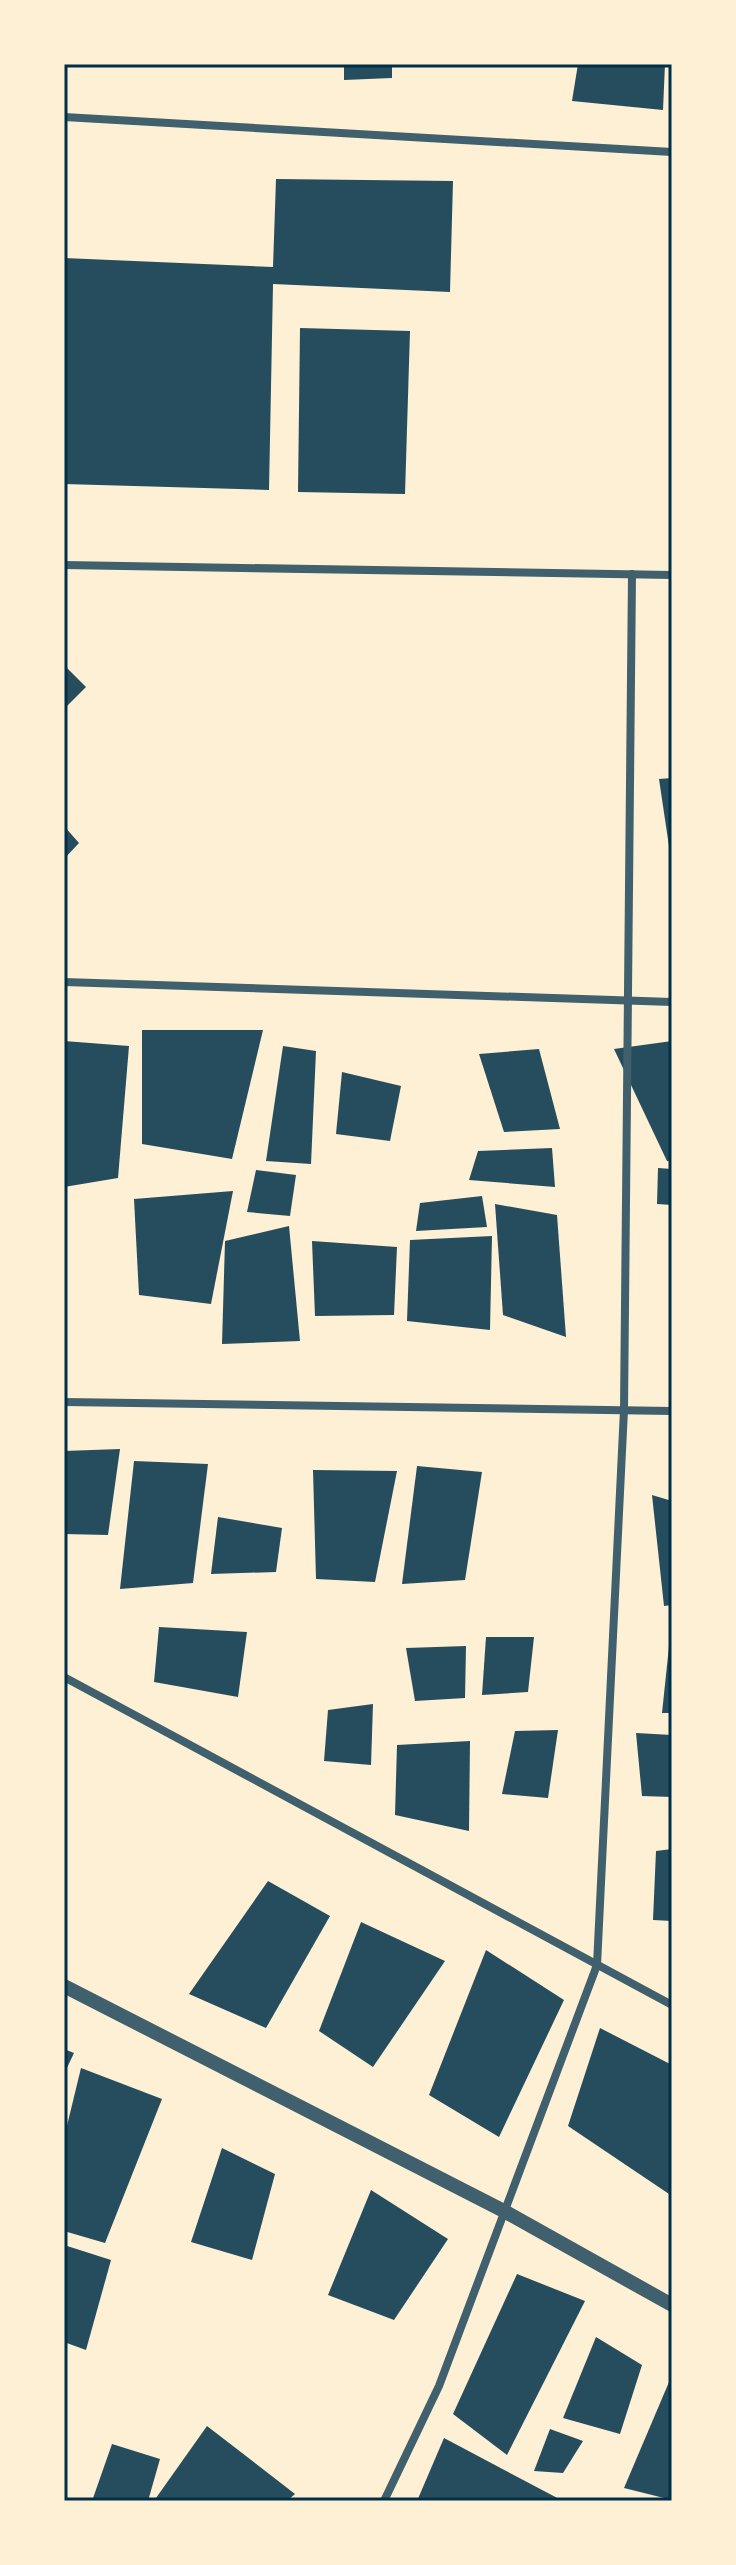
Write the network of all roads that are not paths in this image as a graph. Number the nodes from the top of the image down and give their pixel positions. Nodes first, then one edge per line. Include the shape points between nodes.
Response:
1 (64, 117) edge
2 (672, 152) edge
3 (64, 565) edge
4 (632, 574) junction
5 (672, 575) edge
6 (64, 982) edge
7 (628, 1001) junction
8 (672, 1002) edge
9 (64, 1402) edge
10 (624, 1410) junction
11 (672, 1411) edge
12 (64, 1677) edge
13 (597, 1965) junction
14 (64, 1986) edge
15 (672, 2005) edge
16 (502, 2210) junction
17 (672, 2305) edge
18 (384, 2501) edge

1 - 2 street
3 - 4 street
4 - 5 street
4 - 7 street
6 - 7 street
7 - 8 street
7 - 10 street
9 - 10 street
10 - 11 street
10 - 13 street
12 - 13 street
13 - 15 street
13 - 16 street
14 - 16 street
16 - 17 street
16 - 18 street via 439,2386

